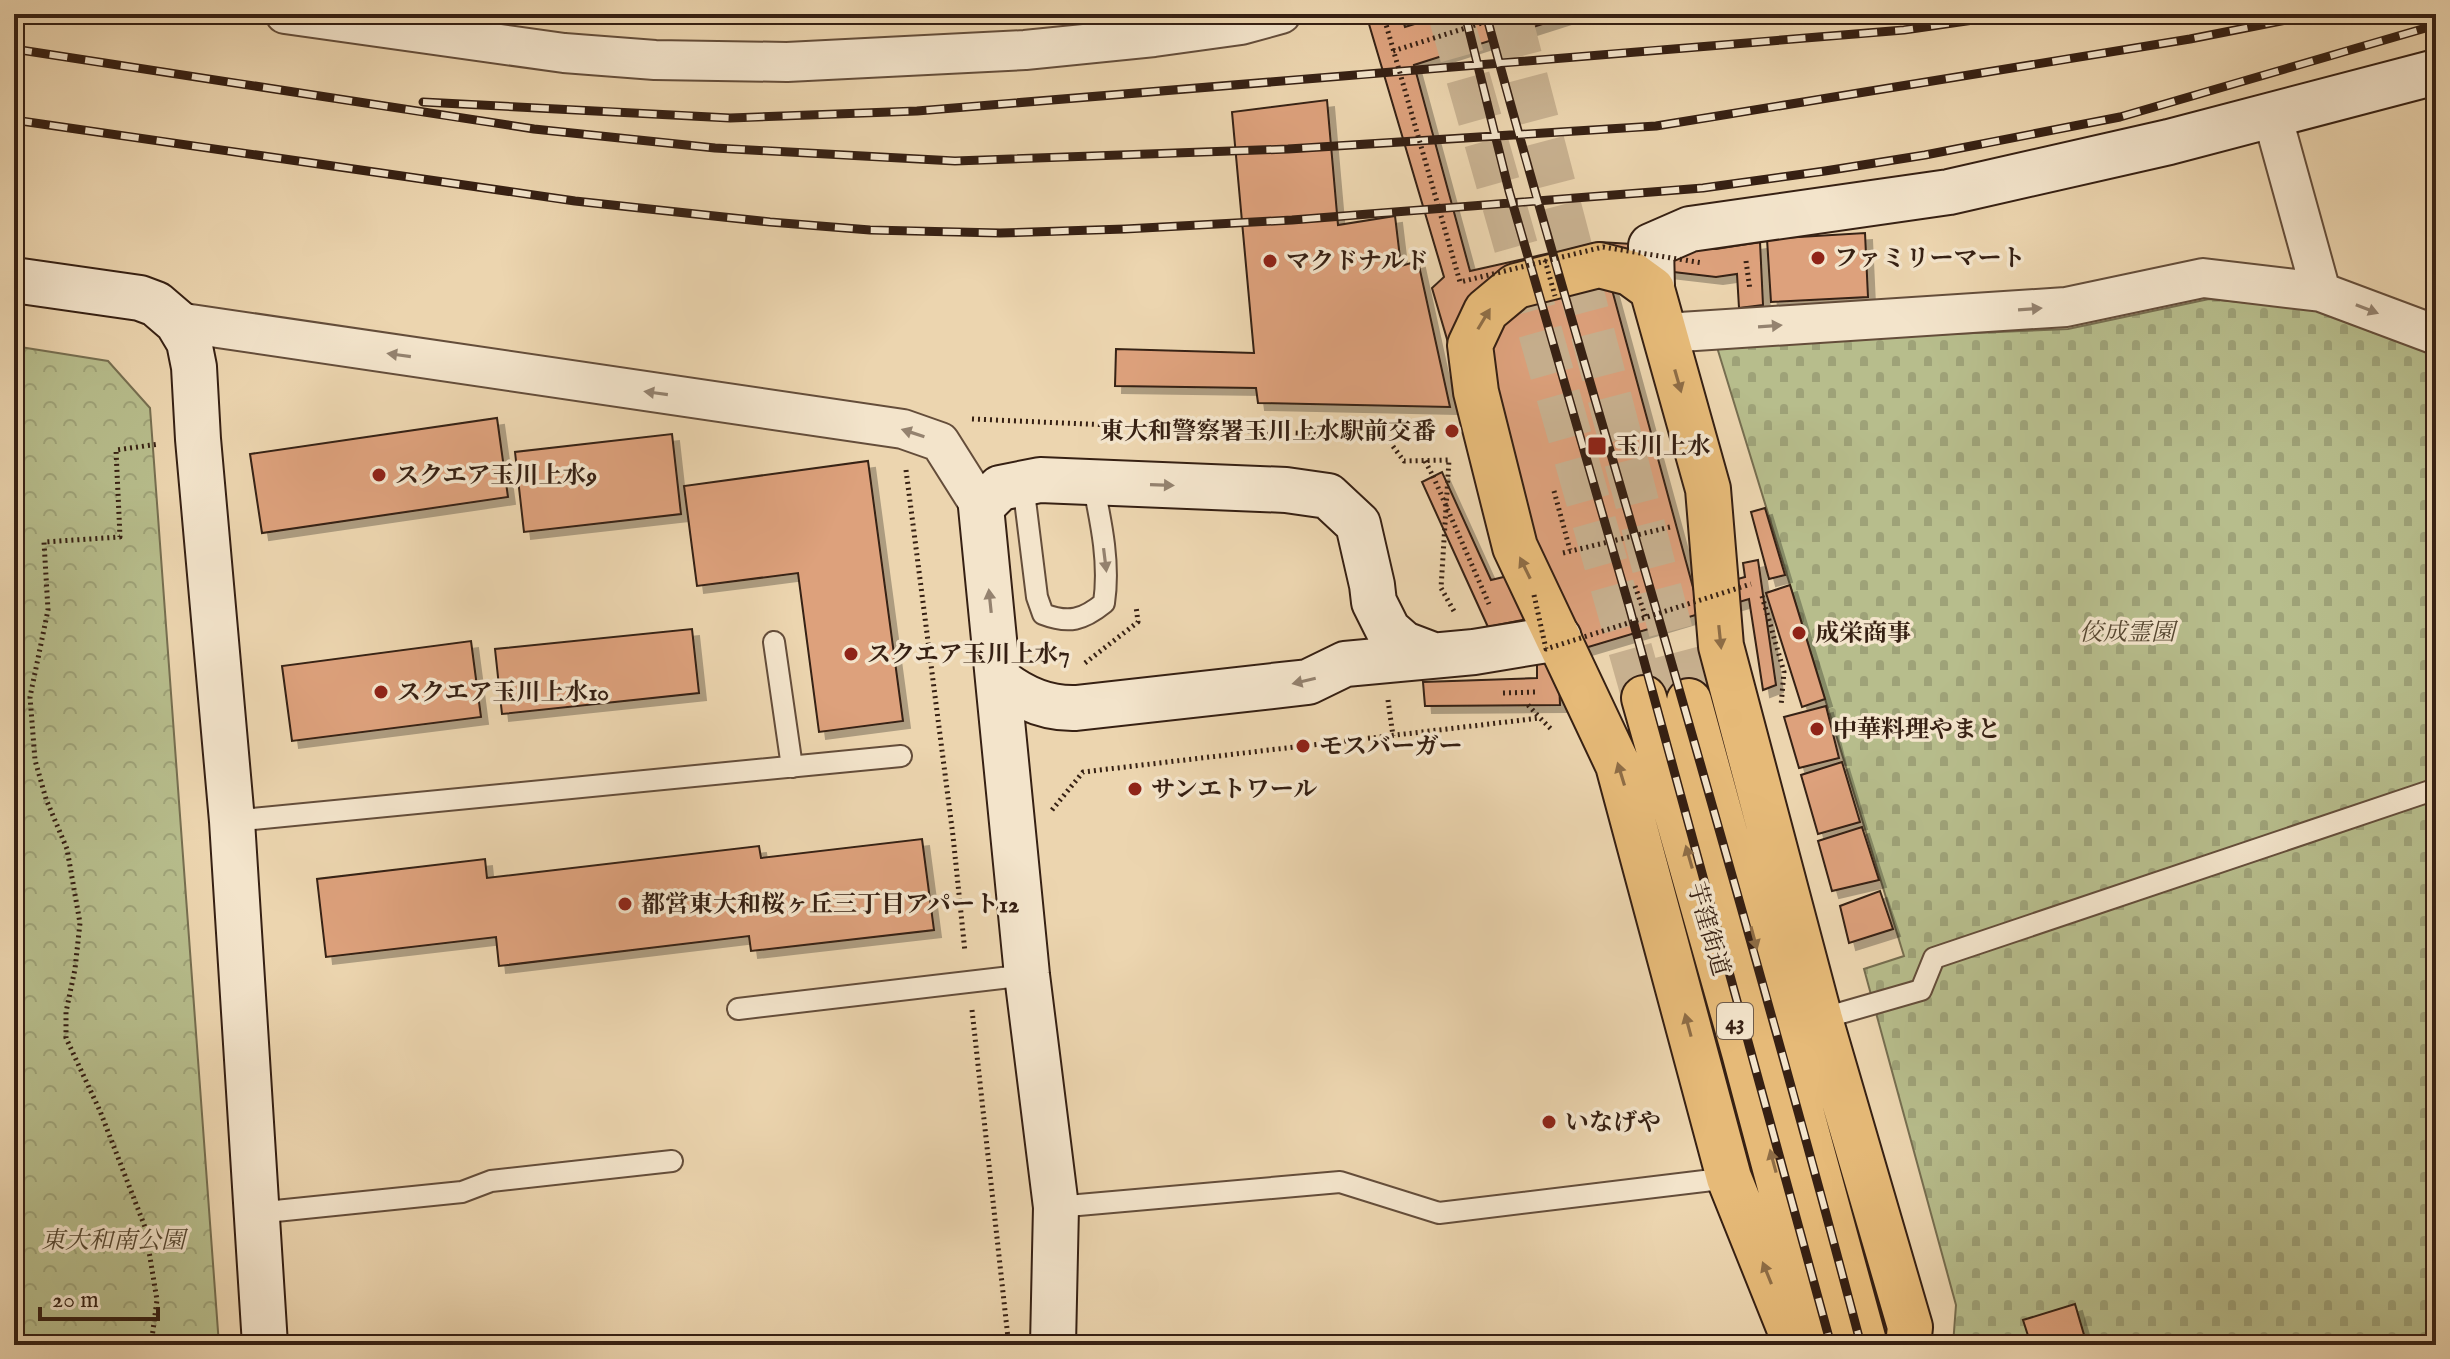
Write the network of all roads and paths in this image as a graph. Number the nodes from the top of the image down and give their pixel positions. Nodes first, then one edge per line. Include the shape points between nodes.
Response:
1 (285, 14) edge
2 (1281, 14) edge
3 (1383, 14) edge
4 (1510, 14) edge
5 (1393, 51) junction
6 (2436, 72) edge
7 (2272, 115) junction
8 (1746, 257) dead end
9 (1545, 260) junction
10 (1718, 261) dead end
11 (14, 280) edge
12 (1652, 289) junction
13 (2321, 292) junction
14 (1555, 296) dead end
15 (177, 322) junction
16 (1754, 327) junction
17 (1665, 333) junction
18 (2436, 335) edge
19 (198, 439) junction
20 (1425, 461) dead end
21 (1093, 483) junction
22 (1023, 484) junction
23 (1554, 491) dead end
24 (981, 507) junction
25 (1681, 524) dead end
26 (1570, 550) junction
27 (1555, 556) dead end
28 (1751, 584) dead end
29 (1635, 586) dead end
30 (1534, 595) dead end
31 (1374, 602) junction
32 (1489, 604) dead end
33 (1646, 618) junction
34 (1559, 638) junction
35 (774, 642) dead end
36 (1433, 655) junction
37 (1345, 664) junction
38 (998, 679) junction
39 (1400, 696) dead end
40 (1644, 698) tunnel mouth
41 (1689, 701) tunnel mouth
42 (1528, 705) dead end
43 (1069, 709) junction
44 (1540, 718) junction
45 (1393, 736) junction
46 (1559, 736) dead end
47 (901, 756) dead end
48 (1007, 765) junction
49 (792, 767) junction
50 (2436, 789) edge
51 (1050, 813) dead end
52 (232, 821) junction
53 (1027, 975) junction
54 (738, 1009) dead end
55 (1820, 1019) junction
56 (672, 1161) dead end
57 (1729, 1178) junction
58 (1056, 1207) junction
59 (256, 1213) junction
60 (151, 1345) edge
61 (265, 1345) edge
62 (1053, 1345) edge
63 (1796, 1345) edge
64 (1822, 1345) edge
65 (1865, 1345) edge
66 (1908, 1345) edge

1 - 2 street via 564,53 787,62 1140,39
3 - 5 path, bridge
4 - 5 path
5 - 9 path, bridge via 1460,282
6 - 7 street
7 - 12 street via 1949,192 1690,229 1651,246
7 - 13 street
8 - 16 path
9 - 10 path, bridge via 1603,247
9 - 14 path, bridge
11 - 15 street via 140,298
12 - 17 main road
34 -> 12 main road via 1515,547 1476,392 1470,345 1486,311 1516,286 1599,265 1630,273
16 -> 13 street via 2066,307 2203,278
13 -> 18 street
15 - 19 street via 189,342 194,367
24 -> 15 street via 940,442 903,429
16 - 17 street
17 -> 55 main road via 1708,489 1721,646
19 - 52 street
19 - 60 path via 116,450 120,537 44,542 48,610 30,697 35,760 67,849 80,923 66,1038 145,1227 157,1300
20 - 32 path, bridge
21 - 22 street
21 -> 22 lane via 1107,580 1104,603 1086,617 1059,621 1043,614 1037,597
21 -> 31 street via 1328,496 1358,524
22 - 24 street via 1000,488
23 - 26 path
38 -> 24 street
25 - 26 path
26 - 27 path
28 - 33 path, bridge
29 - 33 path
30 - 33 path, bridge via 1546,649
31 - 36 street via 1388,630 1404,644
31 - 37 street
34 - 36 street
57 -> 34 main road via 1618,765
35 - 49 lane
36 - 37 street
37 -> 43 street via 1308,682
38 - 43 street via 1043,705
38 - 48 street
39 - 45 path via 1388,697
64 -> 40 main road, 芋窪街道 / 43
41 -> 65 main road, 芋窪街道 / 43
42 - 44 path
43 - 48 street via 1037,724 1016,743
44 - 45 path
44 - 46 path
45 - 51 path via 1083,772
47 - 49 lane
48 - 53 street
49 - 52 lane
50 - 55 lane via 1934,958 1921,990
52 - 59 street
53 - 54 lane
53 - 58 street
55 - 66 main road via 1910,1327
56 - 59 lane via 491,1181 462,1192
57 - 58 lane via 1439,1213 1340,1182
63 -> 57 main road
58 - 62 street
59 - 61 street

